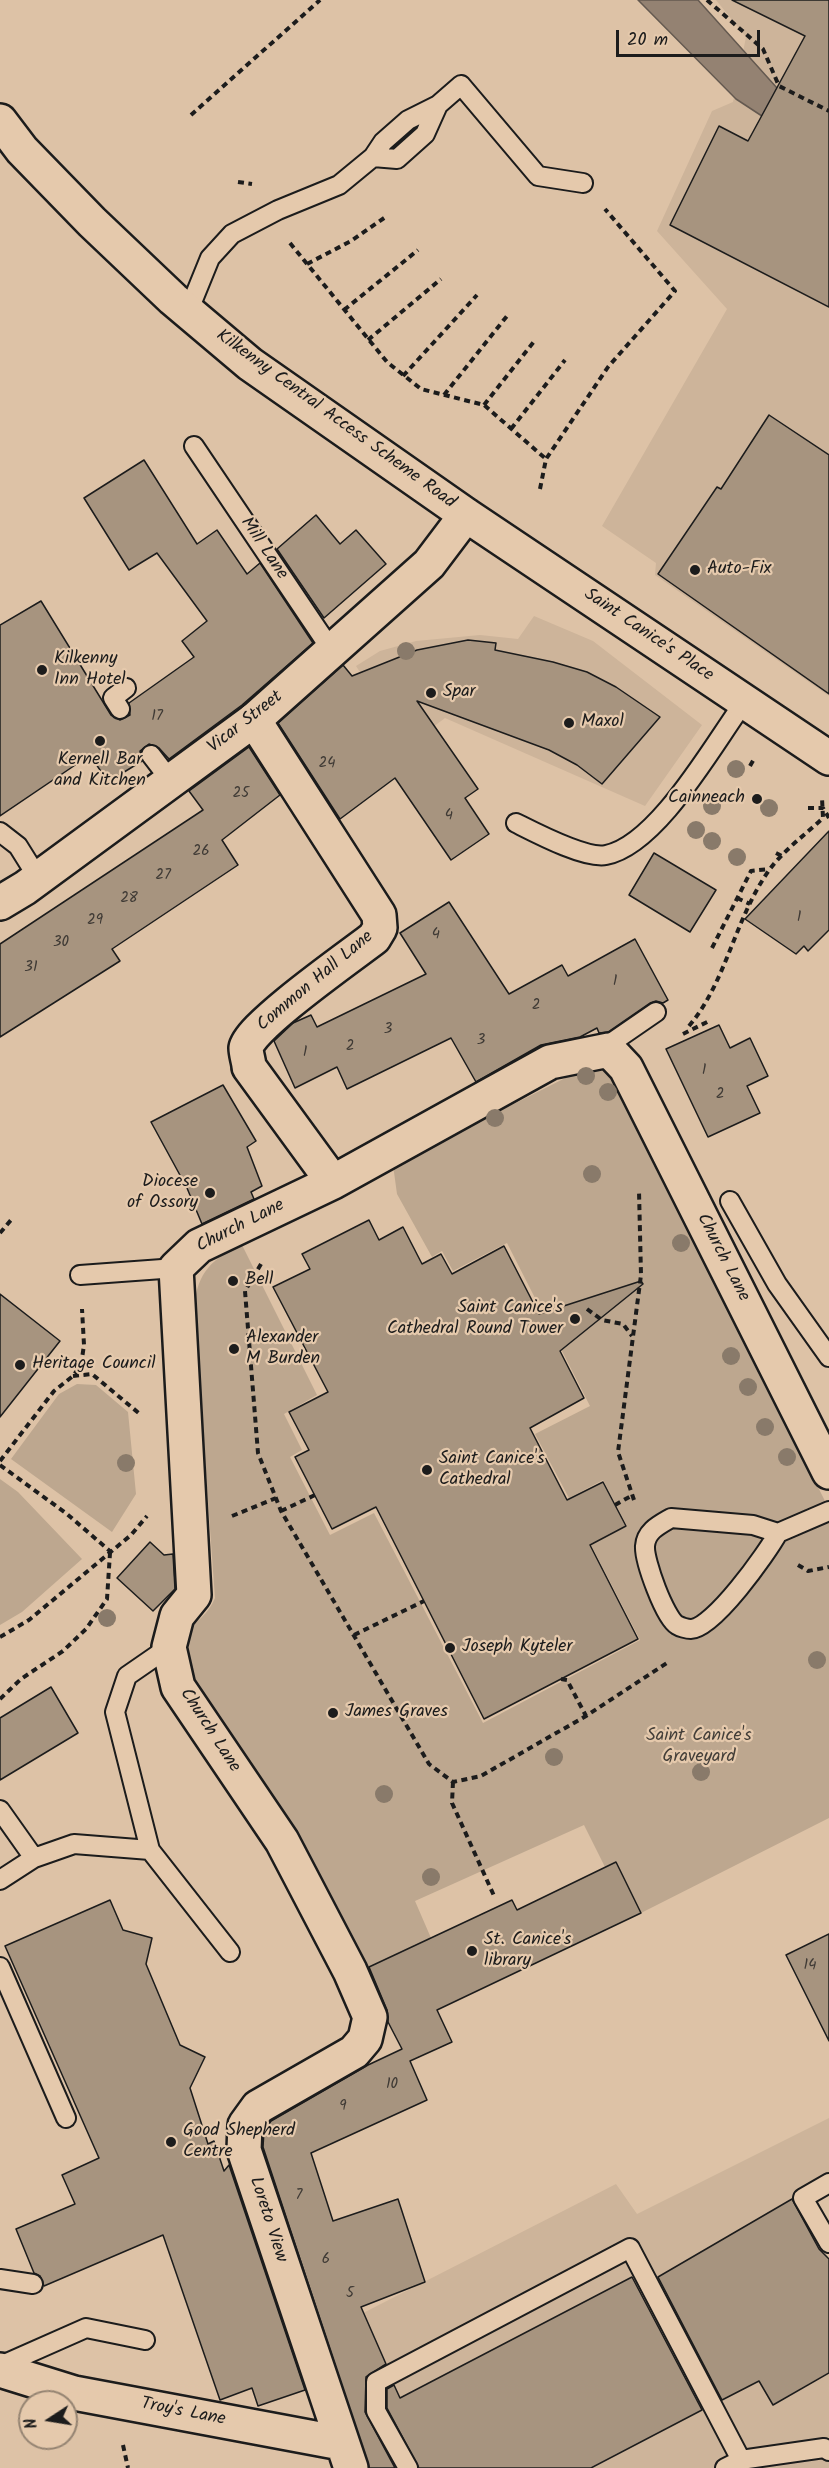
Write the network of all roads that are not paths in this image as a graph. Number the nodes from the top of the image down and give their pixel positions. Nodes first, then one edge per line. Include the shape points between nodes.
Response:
1 (0, 121) edge
2 (583, 183) road end
3 (188, 312) junction
4 (194, 446) dead end
5 (466, 515) junction
6 (332, 651) junction
7 (126, 688) dead end
8 (745, 701) junction
9 (120, 709) dead end
10 (254, 720) junction
11 (151, 755) dead end
12 (829, 758) edge
13 (171, 781) junction
14 (516, 823) dead end
15 (0, 832) edge
16 (38, 878) junction
17 (0, 903) edge
18 (656, 1012) dead end
19 (609, 1050) junction
20 (333, 1182) junction
21 (730, 1201) dead end
22 (176, 1268) junction
23 (80, 1275) dead end
24 (829, 1357) edge
25 (829, 1472) edge
26 (829, 1511) edge
27 (778, 1533) junction
28 (169, 1647) junction
29 (0, 1810) edge
30 (150, 1850) junction
31 (34, 1858) junction
32 (0, 1880) edge
33 (230, 1952) dead end
34 (0, 1967) edge
35 (370, 2017) joint
36 (66, 2118) dead end
37 (829, 2183) edge
38 (829, 2243) edge
39 (0, 2279) edge
40 (33, 2284) dead end
41 (145, 2340) dead end
42 (0, 2368) edge
43 (829, 2451) edge
44 (346, 2456) edge
45 (733, 2464) edge
46 (408, 2468) edge

1 - 3 street, Kilkenny Central Access Scheme Road via 22,150 92,222
2 - 3 lane via 538,176 461,85 438,105 408,120 383,142 373,158 339,184 232,234 210,258
3 - 5 street, Kilkenny Central Access Scheme Road via 250,364
4 - 6 lane, Mill Lane
5 - 6 street, Vicar Street via 429,564
5 - 8 street, Saint Canice's Place
6 - 10 street, Vicar Street
7 - 9 lane via 113,698
8 - 12 street, Saint Canice's Place
8 - 14 lane via 664,815 633,843 605,856 561,846
10 - 13 street, Vicar Street
10 - 20 street, Common Hall Lane via 379,915 380,927 374,938 270,1019 253,1034 246,1048 249,1067
11 - 13 lane
13 - 16 street, Vicar Street
15 - 16 lane via 18,846
16 - 17 street, Vicar Street
18 - 19 lane via 611,1042
19 - 20 street, Church Lane via 550,1062
19 - 25 street, Church Lane via 626,1068
20 - 22 street, Church Lane via 199,1246
21 - 24 lane via 777,1284
22 - 23 lane
22 - 28 street, Church Lane via 194,1595 177,1616
26 - 27 lane
27 - 27 lane via 753,1525 671,1518 652,1528 645,1545 647,1565 676,1625 692,1629 707,1623 766,1555
28 - 30 lane via 127,1676 115,1712
28 - 35 street, Church Lane via 178,1687 282,1841
29 - 31 lane
30 - 31 lane via 74,1844
30 - 33 lane
31 - 32 lane
34 - 36 lane
35 - 44 street, Loreto View via 365,2039 354,2052 258,2107 245,2125 244,2150
37 - 38 lane via 803,2198
39 - 40 lane
41 - 42 lane via 86,2328
42 - 44 street, Troy's Lane via 74,2393
43 - 45 lane via 824,2448
45 - 46 lane via 630,2248 376,2382 376,2411

